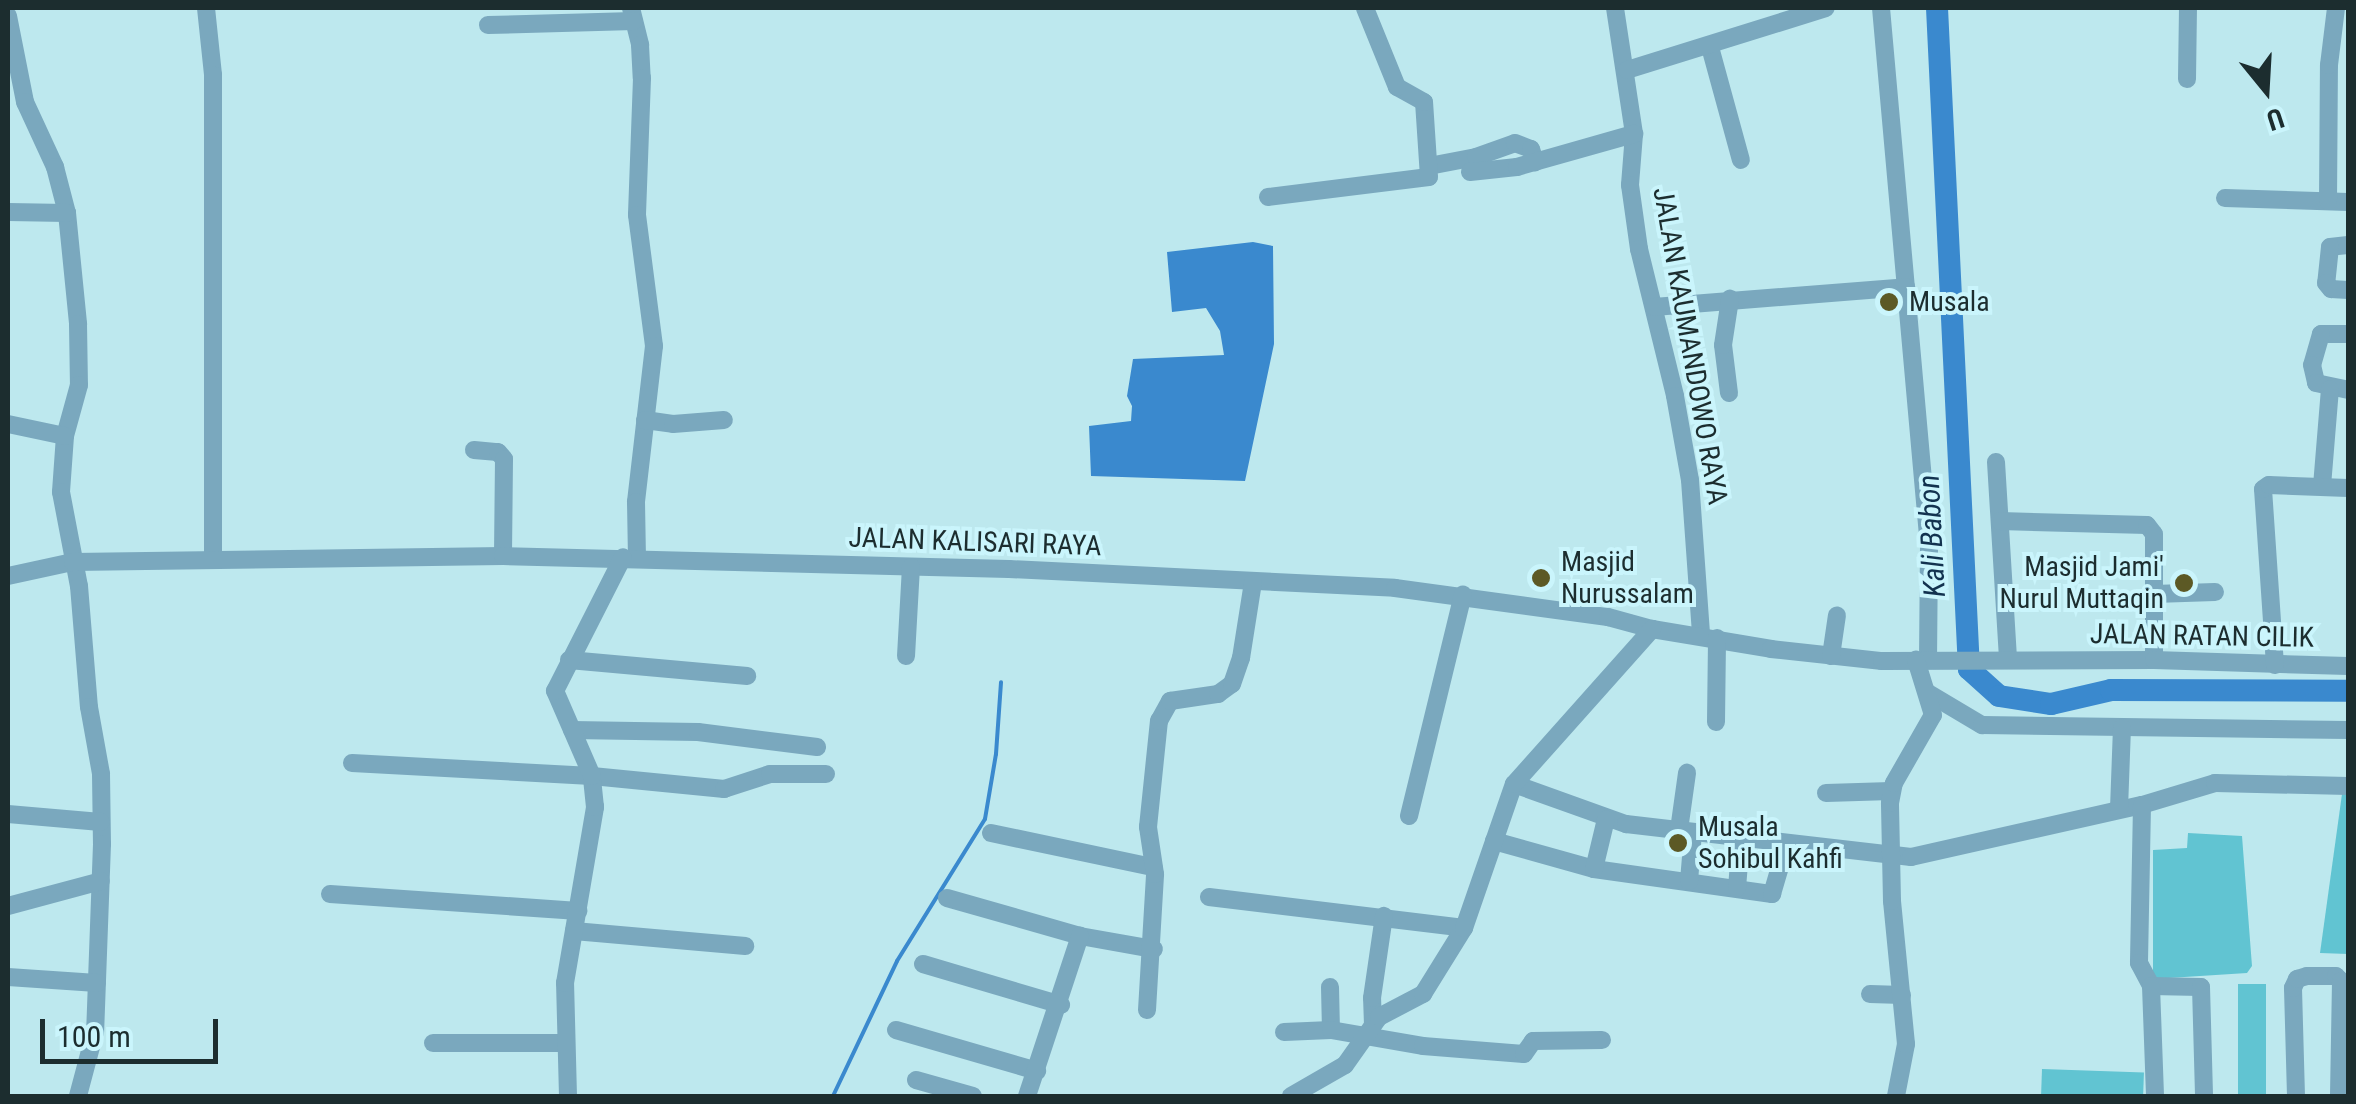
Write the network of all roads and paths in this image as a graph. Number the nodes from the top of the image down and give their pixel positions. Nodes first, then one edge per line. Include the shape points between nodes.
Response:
1 (206, 8) edge
2 (1366, 8) edge
3 (1615, 8) edge
4 (1826, 8) edge
5 (1880, 8) edge
6 (2188, 8) edge
7 (2336, 8) edge
8 (632, 14) edge
9 (8, 16) edge
10 (488, 25) dead end
11 (1710, 46) junction
12 (2329, 65) junction
13 (2348, 67) edge
14 (1626, 70) junction
15 (2187, 79) dead end
16 (2327, 110) junction
17 (2348, 112) edge
18 (1634, 134) junction
19 (2328, 152) junction
20 (2348, 154) edge
21 (1741, 160) dead end
22 (1536, 162) junction
23 (1429, 166) junction
24 (1470, 172) dead end
25 (1268, 197) dead end
26 (2225, 198) dead end
27 (2328, 201) junction
28 (2348, 202) edge
29 (8, 212) edge
30 (67, 213) junction
31 (2340, 245) edge
32 (1906, 287) junction
33 (2348, 290) edge
34 (1730, 299) junction
35 (1654, 307) junction
36 (2348, 334) edge
37 (2339, 390) edge
38 (1729, 394) dead end
39 (645, 420) junction
40 (724, 420) dead end
41 (8, 424) edge
42 (65, 436) junction
43 (474, 450) dead end
44 (1996, 462) dead end
45 (2322, 486) junction
46 (2348, 488) edge
47 (2000, 521) junction
48 (503, 556) junction
49 (630, 557) junction
50 (214, 560) junction
51 (73, 562) junction
52 (911, 567) junction
53 (8, 576) edge
54 (1253, 582) junction
55 (2215, 592) dead end
56 (2154, 594) junction
57 (1463, 595) junction
58 (1837, 615) dead end
59 (1652, 629) junction
60 (1709, 637) junction
61 (906, 656) dead end
62 (1831, 656) junction
63 (570, 660) junction
64 (2001, 660) junction
65 (2154, 660) junction
66 (1927, 661) junction
67 (2275, 665) junction
68 (2348, 666) edge
69 (747, 676) dead end
70 (1927, 692) junction
71 (1716, 722) dead end
72 (2122, 728) junction
73 (572, 730) junction
74 (2348, 730) edge
75 (817, 746) dead end
76 (352, 763) dead end
77 (1687, 773) dead end
78 (826, 774) dead end
79 (592, 776) junction
80 (1514, 784) junction
81 (2348, 786) edge
82 (1891, 792) junction
83 (1826, 793) dead end
84 (2142, 805) junction
85 (2119, 810) junction
86 (8, 814) edge
87 (1409, 816) dead end
88 (1606, 819) junction
89 (101, 822) junction
90 (1686, 831) junction
91 (991, 834) dead end
92 (1741, 838) junction
93 (1494, 841) junction
94 (1786, 843) junction
95 (1892, 854) junction
96 (1153, 867) junction
97 (1594, 868) junction
98 (101, 881) junction
99 (1690, 882) junction
100 (1737, 888) junction
101 (330, 894) dead end
102 (1208, 897) dead end
103 (947, 898) dead end
104 (8, 906) edge
105 (578, 911) junction
106 (1384, 916) junction
107 (1464, 928) junction
108 (574, 931) junction
109 (1080, 936) junction
110 (746, 946) dead end
111 (1154, 949) junction
112 (922, 964) dead end
113 (8, 977) edge
114 (96, 983) junction
115 (1330, 986) dead end
116 (2150, 986) junction
117 (1870, 994) dead end
118 (1902, 995) junction
119 (1061, 1004) junction
120 (1147, 1010) dead end
121 (1370, 1029) junction
122 (896, 1030) dead end
123 (1331, 1030) junction
124 (1284, 1032) dead end
125 (1602, 1040) dead end
126 (433, 1043) dead end
127 (566, 1043) junction
128 (1037, 1071) junction
129 (916, 1080) dead end
130 (78, 1096) edge
131 (568, 1096) edge
132 (973, 1096) edge
133 (1027, 1096) edge
134 (1291, 1096) edge
135 (1896, 1096) edge
136 (2155, 1096) edge
137 (2204, 1096) edge
138 (2296, 1096) edge
139 (2339, 1096) edge

1 - 50 street via 212,75
2 - 23 street via 1397,87 1423,99
3 - 14 street, JALAN KAUMANDOWO RAYA
4 - 11 street
5 - 32 street
6 - 15 street
7 - 12 street
8 - 10 street
8 - 39 street via 642,78 637,215 654,346
9 - 30 street via 25,102 55,167
11 - 14 street
11 - 21 street
12 - 13 street
12 - 16 street
14 - 18 street, JALAN KAUMANDOWO RAYA
16 - 17 street
16 - 19 street
18 - 22 street
18 - 35 street, JALAN KAUMANDOWO RAYA via 1630,184
19 - 20 street
19 - 27 street
22 - 23 street via 1531,149 1516,143
22 - 24 street
23 - 25 street via 1420,182
26 - 27 street
27 - 28 street
29 - 30 street
30 - 42 street via 79,385
31 - 33 street via 2328,287
32 - 34 street
32 - 66 street via 1929,547
34 - 35 street
34 - 38 street via 1724,345
35 - 60 street, JALAN KAUMANDOWO RAYA via 1690,480
36 - 37 street via 2316,338 2316,384
37 - 45 street
39 - 40 street
39 - 49 street
41 - 42 street
42 - 51 street via 61,492
43 - 48 street via 504,458
44 - 47 street
45 - 46 street
45 - 67 street via 2269,485 2262,493
47 - 56 street via 2147,526 2154,534
47 - 64 street
48 - 49 street, JALAN KALISARI RAYA
48 - 50 street, JALAN KALISARI RAYA
49 - 52 street, JALAN KALISARI RAYA
49 - 63 street
50 - 51 street, JALAN KALISARI RAYA
51 - 53 street, JALAN KALISARI RAYA
51 - 89 street via 101,774
52 - 54 street, JALAN KALISARI RAYA
52 - 61 street
54 - 57 street, JALAN KALISARI RAYA
54 - 96 street via 1232,684 1204,698 1176,698 1161,711 1148,827
55 - 56 street
56 - 65 street
57 - 59 street, JALAN KALISARI RAYA
57 - 87 street
58 - 62 street
59 - 60 street, JALAN KALISARI RAYA
59 - 80 street
60 - 62 street, JALAN KALISARI RAYA
60 - 71 street, JALAN KAUMANDOWO RAYA
62 - 66 street, JALAN KALISARI RAYA
63 - 69 street
63 - 73 street via 555,691
64 - 65 street, JALAN RATAN CILIK
64 - 66 street, JALAN RATAN CILIK
65 - 67 street, JALAN RATAN CILIK
66 - 70 street
67 - 68 street, JALAN RATAN CILIK
70 - 72 street via 1982,725
70 - 82 street via 1931,722
72 - 74 street
72 - 85 street
73 - 75 street via 698,732
73 - 79 street
76 - 79 street
77 - 90 street
78 - 79 street via 770,774 724,789
79 - 105 street via 595,807
80 - 88 street
80 - 93 street
81 - 84 street via 2214,783
82 - 83 street
82 - 95 street
84 - 85 street
84 - 116 street via 2139,964
85 - 95 street via 1938,854
86 - 89 street
88 - 90 street
88 - 97 street
89 - 98 street
90 - 92 street
90 - 99 street
91 - 96 street
92 - 94 street
92 - 100 street
93 - 97 street
93 - 107 street
94 - 95 street
94 - 100 street via 1775,891
95 - 118 street
96 - 111 street
97 - 99 street
98 - 104 street
98 - 114 street
99 - 100 street
101 - 105 street
102 - 106 street
103 - 109 street
105 - 108 street
106 - 107 street
106 - 121 street
107 - 121 street via 1423,994 1386,1012
108 - 110 street
108 - 127 street via 565,983
109 - 111 street
109 - 119 street
111 - 120 street
112 - 119 street
113 - 114 street
114 - 130 street via 95,1032
115 - 123 street
116 - 136 street
116 - 137 street via 2201,987
117 - 118 street
118 - 135 street via 1905,1061
119 - 128 street
121 - 123 street
121 - 125 street via 1424,1046 1524,1054 1533,1040
121 - 134 street via 1345,1065
122 - 128 street
123 - 124 street
126 - 127 street
127 - 131 street
128 - 133 street
129 - 132 street
138 - 139 street via 2293,988 2307,976 2341,981

